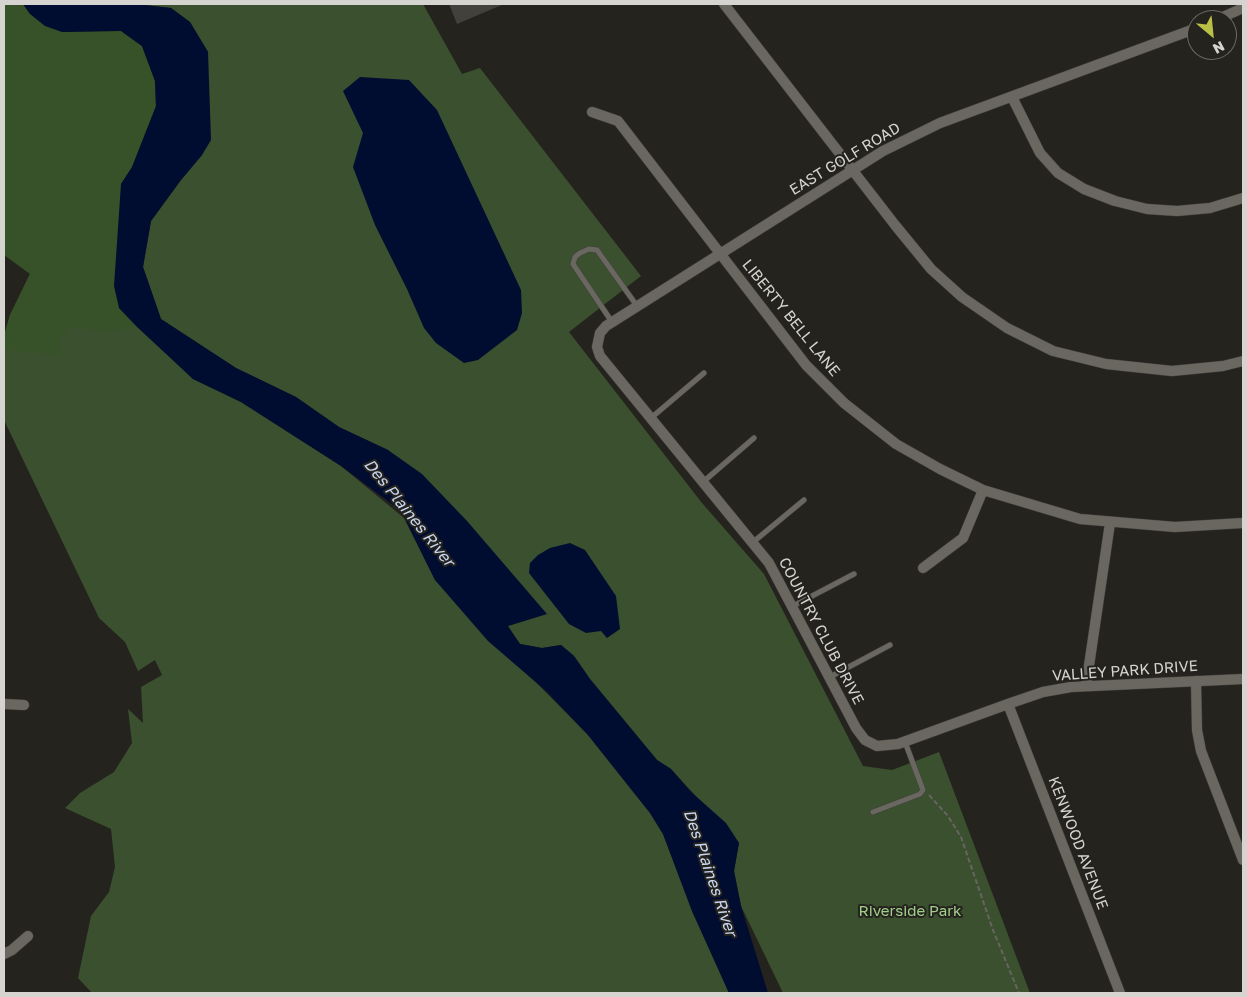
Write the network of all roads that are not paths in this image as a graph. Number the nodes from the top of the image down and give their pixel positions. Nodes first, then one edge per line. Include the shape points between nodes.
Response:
1 (724, 4) edge
2 (1187, 32) edge
3 (1012, 98) junction
4 (592, 112) dead end
5 (853, 170) junction
6 (1243, 198) edge
7 (720, 254) junction
8 (637, 306) junction
9 (612, 322) junction
10 (1243, 361) edge
11 (704, 373) dead end
12 (632, 395) joint
13 (650, 418) junction
14 (754, 438) dead end
15 (702, 483) junction
16 (983, 490) junction
17 (804, 500) dead end
18 (1110, 523) junction
19 (1243, 523) edge
20 (752, 543) junction
21 (923, 568) dead end
22 (854, 574) dead end
23 (793, 606) junction
24 (890, 645) dead end
25 (830, 677) junction
26 (1243, 679) edge
27 (1196, 681) junction
28 (1086, 686) junction
29 (4, 704) edge
30 (1008, 704) junction
31 (24, 705) dead end
32 (902, 743) junction
33 (873, 812) dead end
34 (1243, 860) edge
35 (28, 936) dead end
36 (4, 954) edge
37 (1120, 993) edge

1 - 5 street
2 - 3 street, EAST GOLF ROAD
3 - 5 street, EAST GOLF ROAD via 940,123
3 - 6 street via 1040,153 1058,173 1084,189 1115,202 1177,211 1210,208
4 - 7 street, LIBERTY BELL LANE via 618,121
5 - 7 street, EAST GOLF ROAD
5 - 10 street via 943,280 1007,328 1053,351 1106,364 1172,371
7 - 8 street, EAST GOLF ROAD
7 - 16 street, LIBERTY BELL LANE via 806,365 844,403 896,444
8 - 9 street, EAST GOLF ROAD
8 - 9 lane via 597,250 580,253 573,264
9 - 12 street, EAST GOLF ROAD via 600,333 597,347 600,356
11 - 13 lane
12 - 13 street, COUNTRY CLUB DRIVE
13 - 15 street, COUNTRY CLUB DRIVE
14 - 15 lane
15 - 20 street, COUNTRY CLUB DRIVE
16 - 18 street, LIBERTY BELL LANE via 1080,520
16 - 21 street via 962,538
17 - 20 lane
18 - 19 street, LIBERTY BELL LANE via 1175,527
18 - 28 street
20 - 23 street, COUNTRY CLUB DRIVE via 769,564
22 - 23 lane
23 - 25 street, COUNTRY CLUB DRIVE
24 - 25 lane
25 - 32 street, COUNTRY CLUB DRIVE via 856,728 866,740 877,746
26 - 27 street, VALLEY PARK DRIVE
27 - 28 street, VALLEY PARK DRIVE
27 - 34 street via 1201,751
28 - 30 street, VALLEY PARK DRIVE via 1043,692
29 - 31 street
30 - 32 street, VALLEY PARK DRIVE
30 - 37 street, KENWOOD AVENUE
32 - 33 lane via 923,790
35 - 36 street

